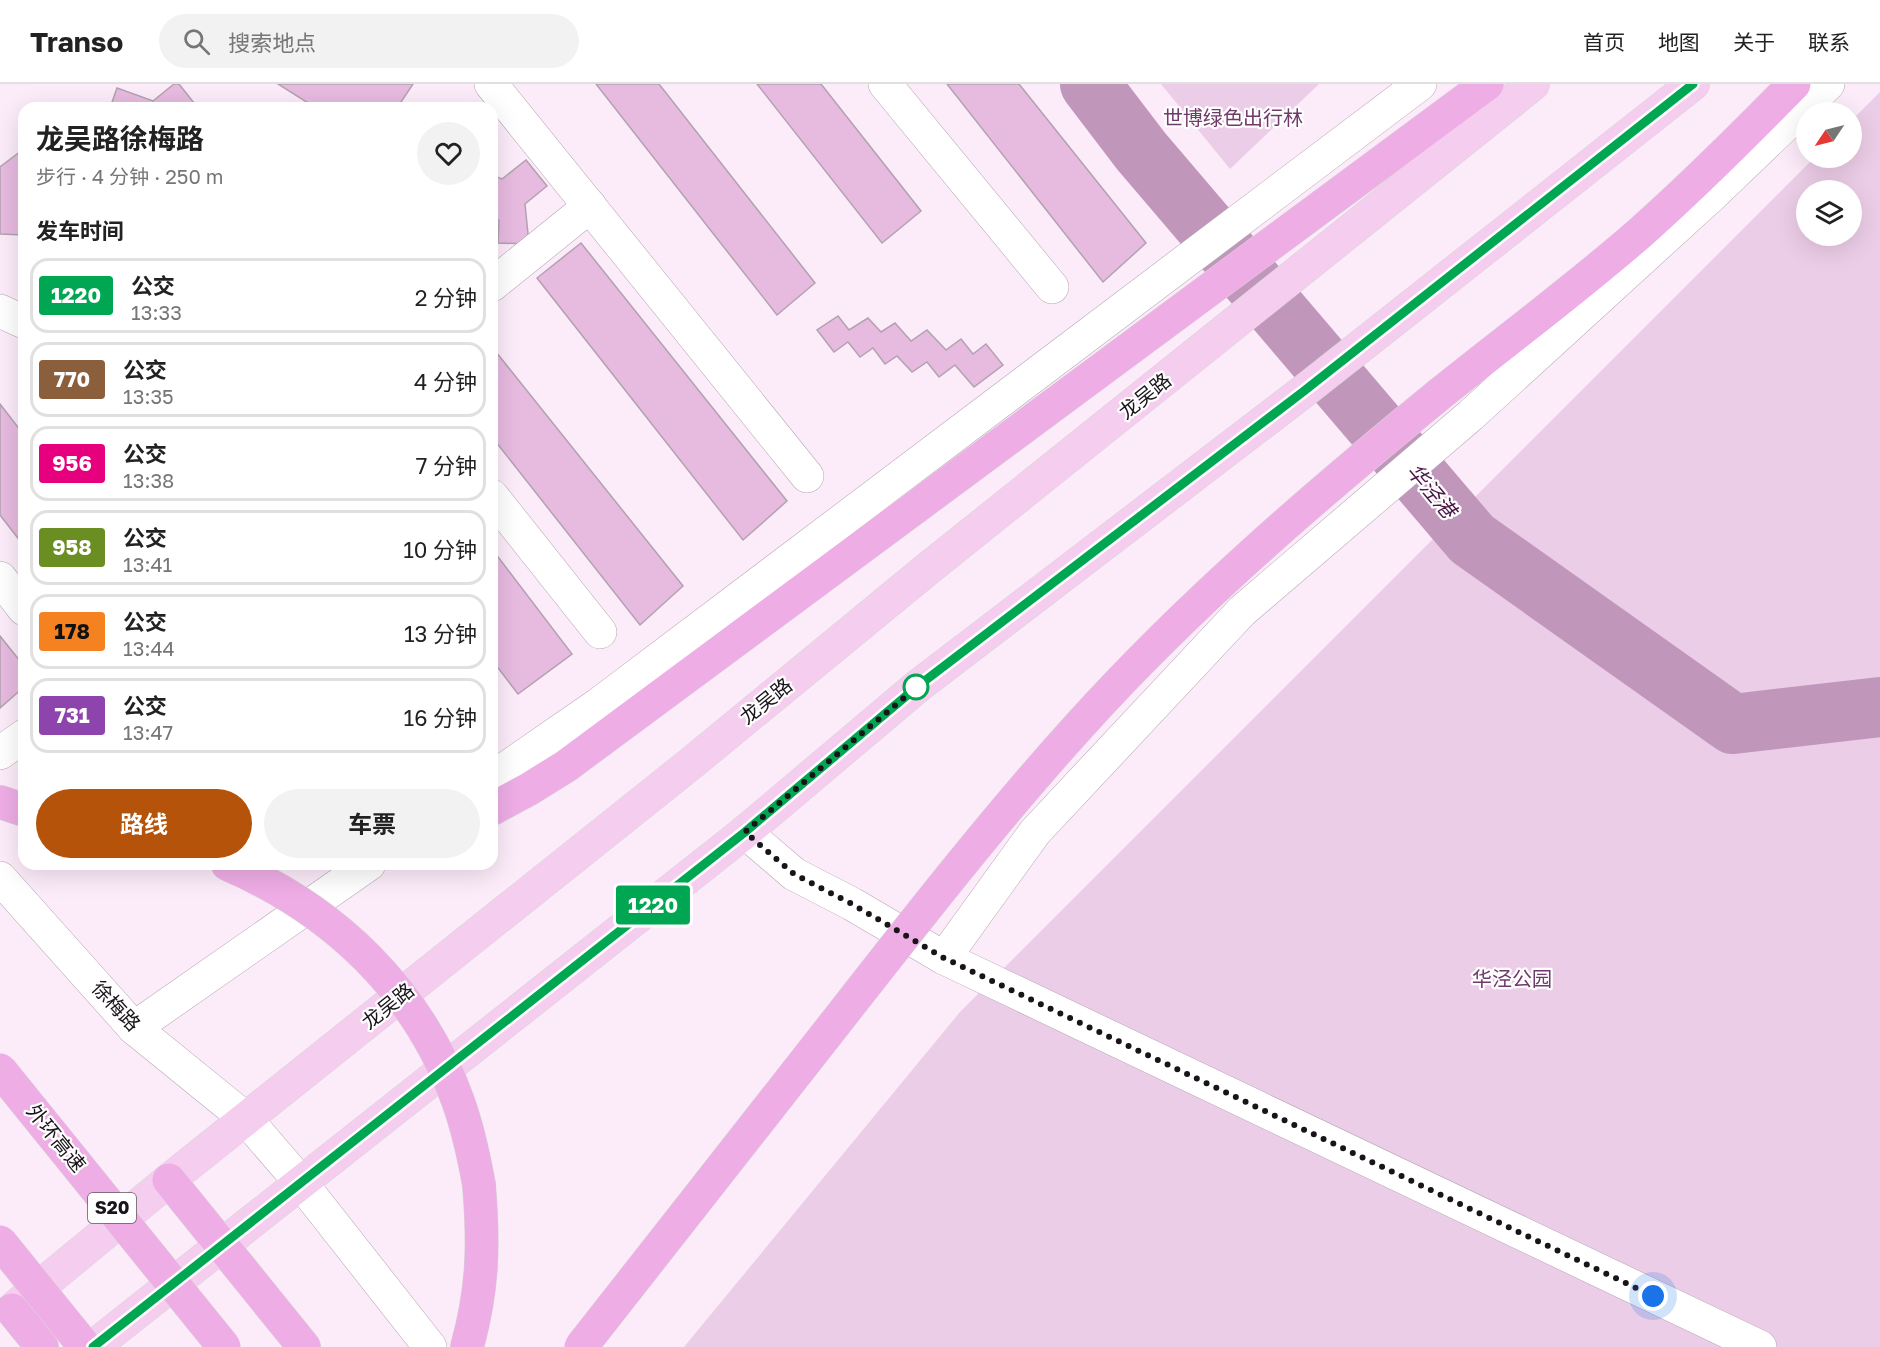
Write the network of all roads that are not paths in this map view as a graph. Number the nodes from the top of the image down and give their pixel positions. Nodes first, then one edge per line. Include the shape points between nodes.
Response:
1 (491, 84) edge
2 (885, 84) edge
3 (1420, 84) edge
4 (1487, 84) edge
5 (1533, 84) edge
6 (1693, 84) edge
7 (1794, 84) edge
8 (1828, 84) edge
9 (590, 206) junction
10 (498, 280) edge
11 (1052, 287) dead end
12 (0, 310) edge
13 (18, 319) edge
14 (807, 476) dead end
15 (498, 504) edge
16 (0, 578) edge
17 (18, 601) edge
18 (600, 632) dead end
19 (18, 740) edge
20 (0, 753) edge
21 (498, 774) edge
22 (0, 802) edge
23 (498, 806) edge
24 (18, 808) edge
25 (745, 832) junction
26 (241, 870) edge
27 (360, 870) edge
28 (0, 878) edge
29 (944, 958) junction
30 (134, 1028) junction
31 (0, 1070) edge
32 (246, 1119) junction
33 (169, 1180) junction
34 (301, 1183) junction
35 (0, 1242) edge
36 (221, 1245) junction
37 (6, 1315) edge
38 (42, 1347) edge
39 (85, 1347) edge
40 (93, 1347) edge
41 (224, 1347) edge
42 (304, 1347) edge
43 (430, 1347) edge
44 (467, 1347) edge
45 (581, 1347) edge
46 (1760, 1347) edge

1 - 9 street
2 - 11 street
3 - 21 street via 599,704
4 - 23 highway via 566,766
5 - 32 main road, 龙吴路
6 - 25 main road via 1304,391 918,686
7 - 45 highway, bridge via 1640,232 1346,471 1254,552 1081,724 922,913
8 - 29 street via 1471,415 1242,611 1035,832
9 - 10 street
9 - 14 street
12 - 13 street
15 - 18 street
16 - 17 street
19 - 20 street
22 - 24 highway
25 - 29 street via 794,874
25 - 34 main road
26 - 44 highway, bridge via 297,900 365,955 394,987 441,1060 471,1142 479,1185 482,1275
27 - 30 street
28 - 30 street, 徐梅路
29 - 46 street
30 - 32 street, 徐梅路
31 - 41 highway, 外环高速 / S20, bridge
32 - 33 main road, 龙吴路
32 - 34 street, 徐梅路
33 - 36 highway
33 - 37 main road, 龙吴路
34 - 36 main road
34 - 43 street
35 - 39 highway, bridge
36 - 40 main road
36 - 42 highway
37 - 38 highway

